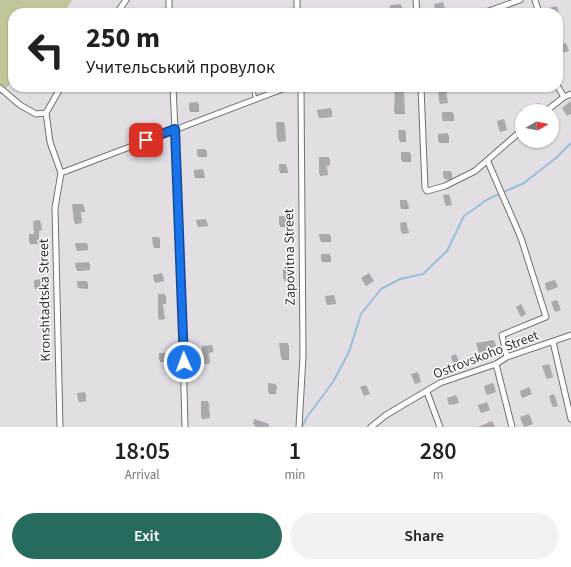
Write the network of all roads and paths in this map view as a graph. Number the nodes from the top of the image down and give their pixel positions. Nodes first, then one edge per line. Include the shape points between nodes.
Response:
1 (520, 0) edge
2 (497, 8) edge
3 (0, 88) edge
4 (58, 92) edge
5 (173, 92) edge
6 (254, 92) edge
7 (274, 92) edge
8 (301, 92) edge
9 (421, 92) edge
10 (561, 92) edge
11 (571, 94) edge
12 (564, 97) junction
13 (255, 99) junction
14 (555, 104) edge
15 (46, 113) junction
16 (175, 129) junction
17 (515, 137) edge
18 (488, 162) junction
19 (61, 173) junction
20 (571, 335) edge
21 (553, 342) junction
22 (507, 357) junction
23 (496, 364) junction
24 (427, 392) junction
25 (571, 419) edge
26 (299, 426) edge
27 (60, 427) edge
28 (185, 427) edge
29 (371, 427) edge
30 (440, 427) edge
31 (512, 427) edge

1 - 2 street
3 - 15 street via 20,106 36,114
4 - 15 street
5 - 16 street
6 - 13 lane
7 - 13 street
8 - 26 street, Zapovitna Street via 303,356
9 - 18 street via 427,191 462,178
10 - 12 street
11 - 12 street
12 - 14 street
13 - 16 street
15 - 19 street via 50,142
16 - 19 street
16 - 28 street
17 - 18 street
18 - 22 street via 521,238 546,317 502,335
19 - 27 street, Kronshtadtska Street via 55,208
20 - 21 street, Ostrovskoho Street
21 - 22 street, Ostrovskoho Street
21 - 25 street
22 - 23 street, Ostrovskoho Street
23 - 24 street, Ostrovskoho Street via 440,383
23 - 31 street
24 - 29 street, Ostrovskoho Street via 386,415
24 - 30 street

